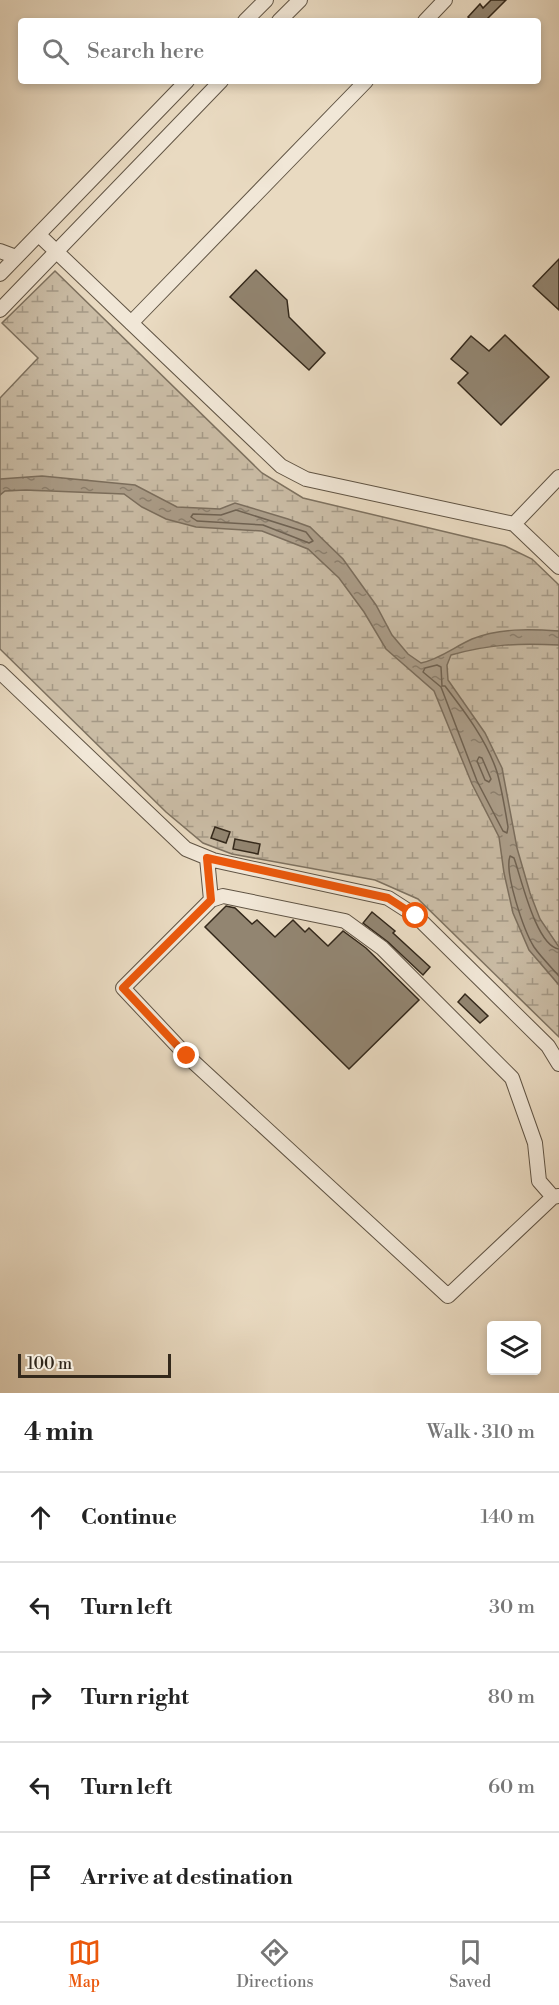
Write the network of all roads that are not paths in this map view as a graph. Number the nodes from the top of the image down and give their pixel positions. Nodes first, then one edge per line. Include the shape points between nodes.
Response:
1 (266, 0) edge
2 (300, 0) edge
3 (445, 0) edge
4 (248, 18) edge
5 (282, 18) edge
6 (428, 18) edge
7 (185, 84) edge
8 (219, 84) edge
9 (363, 84) edge
10 (39, 235) junction
11 (0, 251) edge
12 (57, 252) junction
13 (16, 257) junction
14 (0, 274) edge
15 (0, 310) edge
16 (131, 323) junction
17 (559, 477) edge
18 (514, 524) junction
19 (559, 567) edge
20 (0, 672) edge
21 (207, 858) junction
22 (211, 900) junction
23 (559, 1064) edge
24 (556, 1197) edge

1 - 4 street
2 - 5 street
3 - 6 street
7 - 10 street
8 - 12 street
9 - 16 street
10 - 12 street
10 - 13 street
11 - 13 street
12 - 15 street
12 - 16 street
13 - 14 street
16 - 18 street via 281,466 306,479
17 - 18 street
18 - 19 street
20 - 21 street via 167,832 186,849
21 - 22 street
21 - 23 street via 388,898 416,916 548,1046
22 - 24 street via 223,896 345,921 382,948 512,1078 535,1143 539,1181
22 - 24 street via 123,988 187,1056 448,1296

